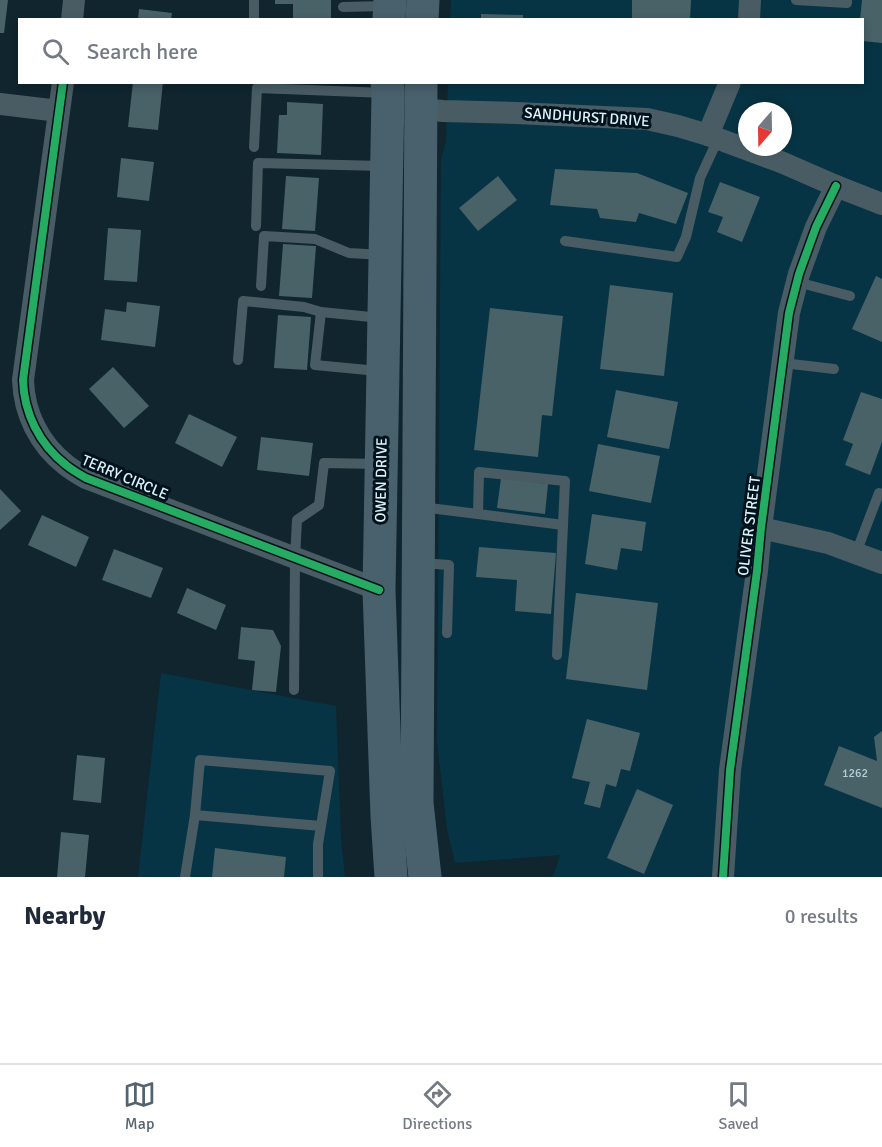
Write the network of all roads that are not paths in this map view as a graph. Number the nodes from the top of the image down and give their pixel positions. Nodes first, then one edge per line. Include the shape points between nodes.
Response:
1 (74, 0) edge
2 (255, 0) edge
3 (423, 0) edge
4 (750, 0) edge
5 (796, 0) edge
6 (847, 0) edge
7 (344, 3) edge
8 (390, 8) edge
9 (72, 18) edge
10 (254, 18) edge
11 (342, 18) edge
12 (422, 18) edge
13 (749, 18) edge
14 (63, 84) edge
15 (729, 84) edge
16 (388, 88) edge
17 (421, 96) edge
18 (0, 104) edge
19 (59, 111) junction
20 (713, 137) junction
21 (254, 147) dead end
22 (387, 166) junction
23 (836, 186) junction
24 (882, 204) edge
25 (256, 226) dead end
26 (565, 241) dead end
27 (385, 256) junction
28 (797, 282) junction
29 (261, 286) dead end
30 (850, 296) dead end
31 (321, 312) junction
32 (384, 318) junction
33 (238, 360) dead end
34 (783, 363) junction
35 (834, 369) dead end
36 (383, 372) junction
37 (381, 464) junction
38 (879, 493) dead end
39 (419, 507) junction
40 (478, 514) junction
41 (563, 525) junction
42 (761, 528) junction
43 (856, 553) junction
44 (295, 558) junction
45 (418, 563) junction
46 (882, 563) edge
47 (379, 590) junction
48 (447, 633) dead end
49 (557, 655) dead end
50 (294, 690) dead end
51 (195, 815) junction
52 (321, 826) junction
53 (185, 877) edge
54 (318, 877) edge
55 (391, 877) edge
56 (425, 877) edge
57 (723, 877) edge

1 - 9 street
2 - 10 lane
3 - 12 highway
4 - 13 street
5 - 6 lane
7 - 8 lane
7 - 11 lane
14 - 19 street, TERRY CIRCLE
15 - 20 street
16 - 21 lane via 256,88
16 - 22 highway, OWEN DRIVE
17 - 20 street, SANDHURST DRIVE via 443,111 647,119
17 - 39 highway
18 - 19 street
19 - 44 street, TERRY CIRCLE via 23,380 26,407 34,428 66,466 86,478
20 - 23 street, SANDHURST DRIVE
20 - 26 lane via 686,237 676,257
22 - 25 lane via 258,163
22 - 27 highway, OWEN DRIVE
23 - 24 street, SANDHURST DRIVE
23 - 28 street, OLIVER STREET via 816,227
27 - 29 lane via 349,254 315,239 264,236
27 - 32 highway, OWEN DRIVE
28 - 30 lane
28 - 34 street, OLIVER STREET
31 - 32 lane
31 - 33 lane via 243,301
31 - 36 lane via 315,365
32 - 36 highway, OWEN DRIVE
34 - 35 lane
34 - 42 street, OLIVER STREET
36 - 37 highway, OWEN DRIVE
37 - 44 lane via 324,463 319,505 297,520
37 - 47 highway, OWEN DRIVE
38 - 43 lane
39 - 40 lane
39 - 45 highway
40 - 41 lane
40 - 41 lane via 479,472 565,481
41 - 49 lane
42 - 43 street
42 - 57 street, OLIVER STREET via 730,770
43 - 46 street
44 - 47 street, TERRY CIRCLE
44 - 50 lane
45 - 48 lane via 448,565
45 - 56 highway via 417,804
47 - 55 highway, OWEN DRIVE
51 - 52 lane
51 - 52 lane via 200,760 330,771
51 - 53 lane
52 - 54 lane

